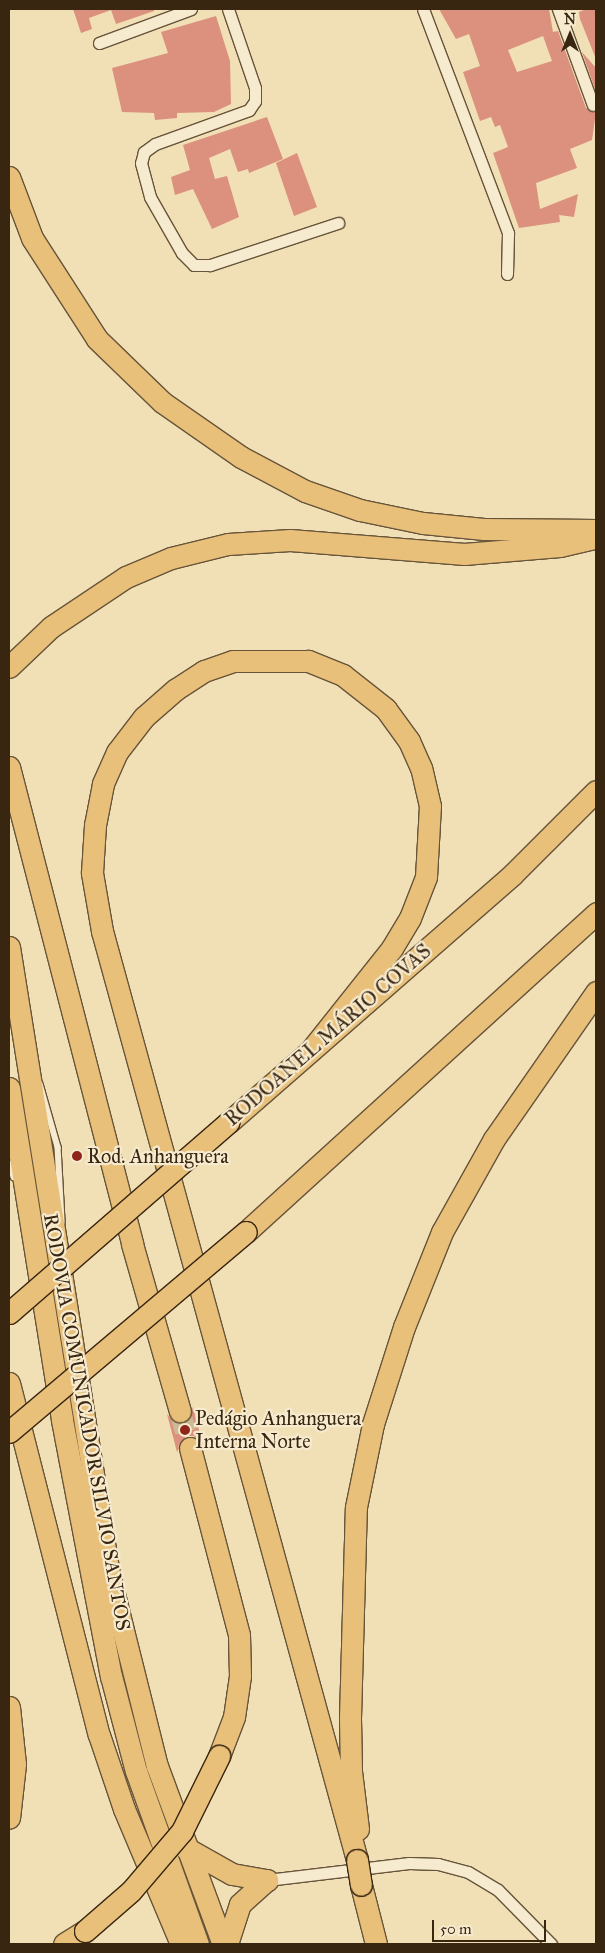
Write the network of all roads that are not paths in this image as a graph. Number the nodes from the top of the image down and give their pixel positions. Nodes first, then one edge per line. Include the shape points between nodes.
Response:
1 (191, 9) edge
2 (228, 9) edge
3 (423, 9) edge
4 (558, 9) edge
5 (98, 43) dead end
6 (593, 106) dead end
7 (9, 177) edge
8 (338, 223) dead end
9 (507, 274) dead end
10 (596, 530) edge
11 (596, 537) edge
12 (9, 667) edge
13 (9, 767) edge
14 (596, 791) edge
15 (596, 913) edge
16 (9, 947) edge
17 (596, 992) edge
18 (311, 1050) junction
19 (9, 1088) edge
20 (9, 1163) edge
21 (30, 1219) junction
22 (9, 1313) edge
23 (9, 1383) edge
24 (180, 1411) tunnel mouth
25 (9, 1432) edge
26 (190, 1448) tunnel mouth
27 (9, 1707) edge
28 (9, 1818) edge
29 (354, 1833) junction
30 (184, 1847) junction
31 (267, 1880) junction
32 (64, 1944) edge
33 (181, 1944) edge
34 (198, 1944) edge
35 (225, 1944) edge
36 (376, 1944) edge
37 (551, 1944) edge

1 - 5 street
2 - 8 street via 255,88 255,101 249,110 155,144 144,152 141,163 150,197 182,253 194,264 210,265
3 - 9 street via 508,233
4 - 6 street
7 - 10 highway via 32,238 97,339 162,402 241,457 305,491 360,510 414,521 484,529
11 - 12 highway via 560,546 464,554 290,540 228,544 172,558 126,576 51,627
13 - 24 highway via 132,1244
14 - 18 highway, RODOANEL MÁRIO COVAS via 513,874
15 - 25 highway, bridge via 246,1232
16 - 30 highway, RODOVIA COMUNICADOR SILVIO SANTOS via 110,1574 157,1766
17 - 29 highway via 494,1139 442,1232 404,1327 373,1424 356,1507 350,1718
18 - 22 highway, RODOANEL MÁRIO COVAS, bridge
18 - 29 highway via 392,948 410,918 426,877 430,806 421,768 409,741 386,708 343,675 308,661 233,661 204,672 176,689 144,717 117,752 101,792 92,873 102,931
19 - 21 highway, RODOVIA COMUNICADOR SILVIO SANTOS
20 - 21 lane
21 - 34 highway, RODOVIA COMUNICADOR SILVIO SANTOS via 64,1429 111,1676 136,1771
23 - 33 highway via 99,1735 124,1809
26 - 32 highway, bridge via 239,1635 240,1676 234,1717 219,1756 182,1831 131,1891 85,1931
27 - 28 highway via 15,1764
29 - 36 highway, bridge via 361,1885
30 - 31 highway via 232,1874
30 - 35 highway, RODOVIA COMUNICADOR SILVIO SANTOS
31 - 35 highway via 240,1904
31 - 37 street via 409,1863 438,1864 468,1872 498,1890

